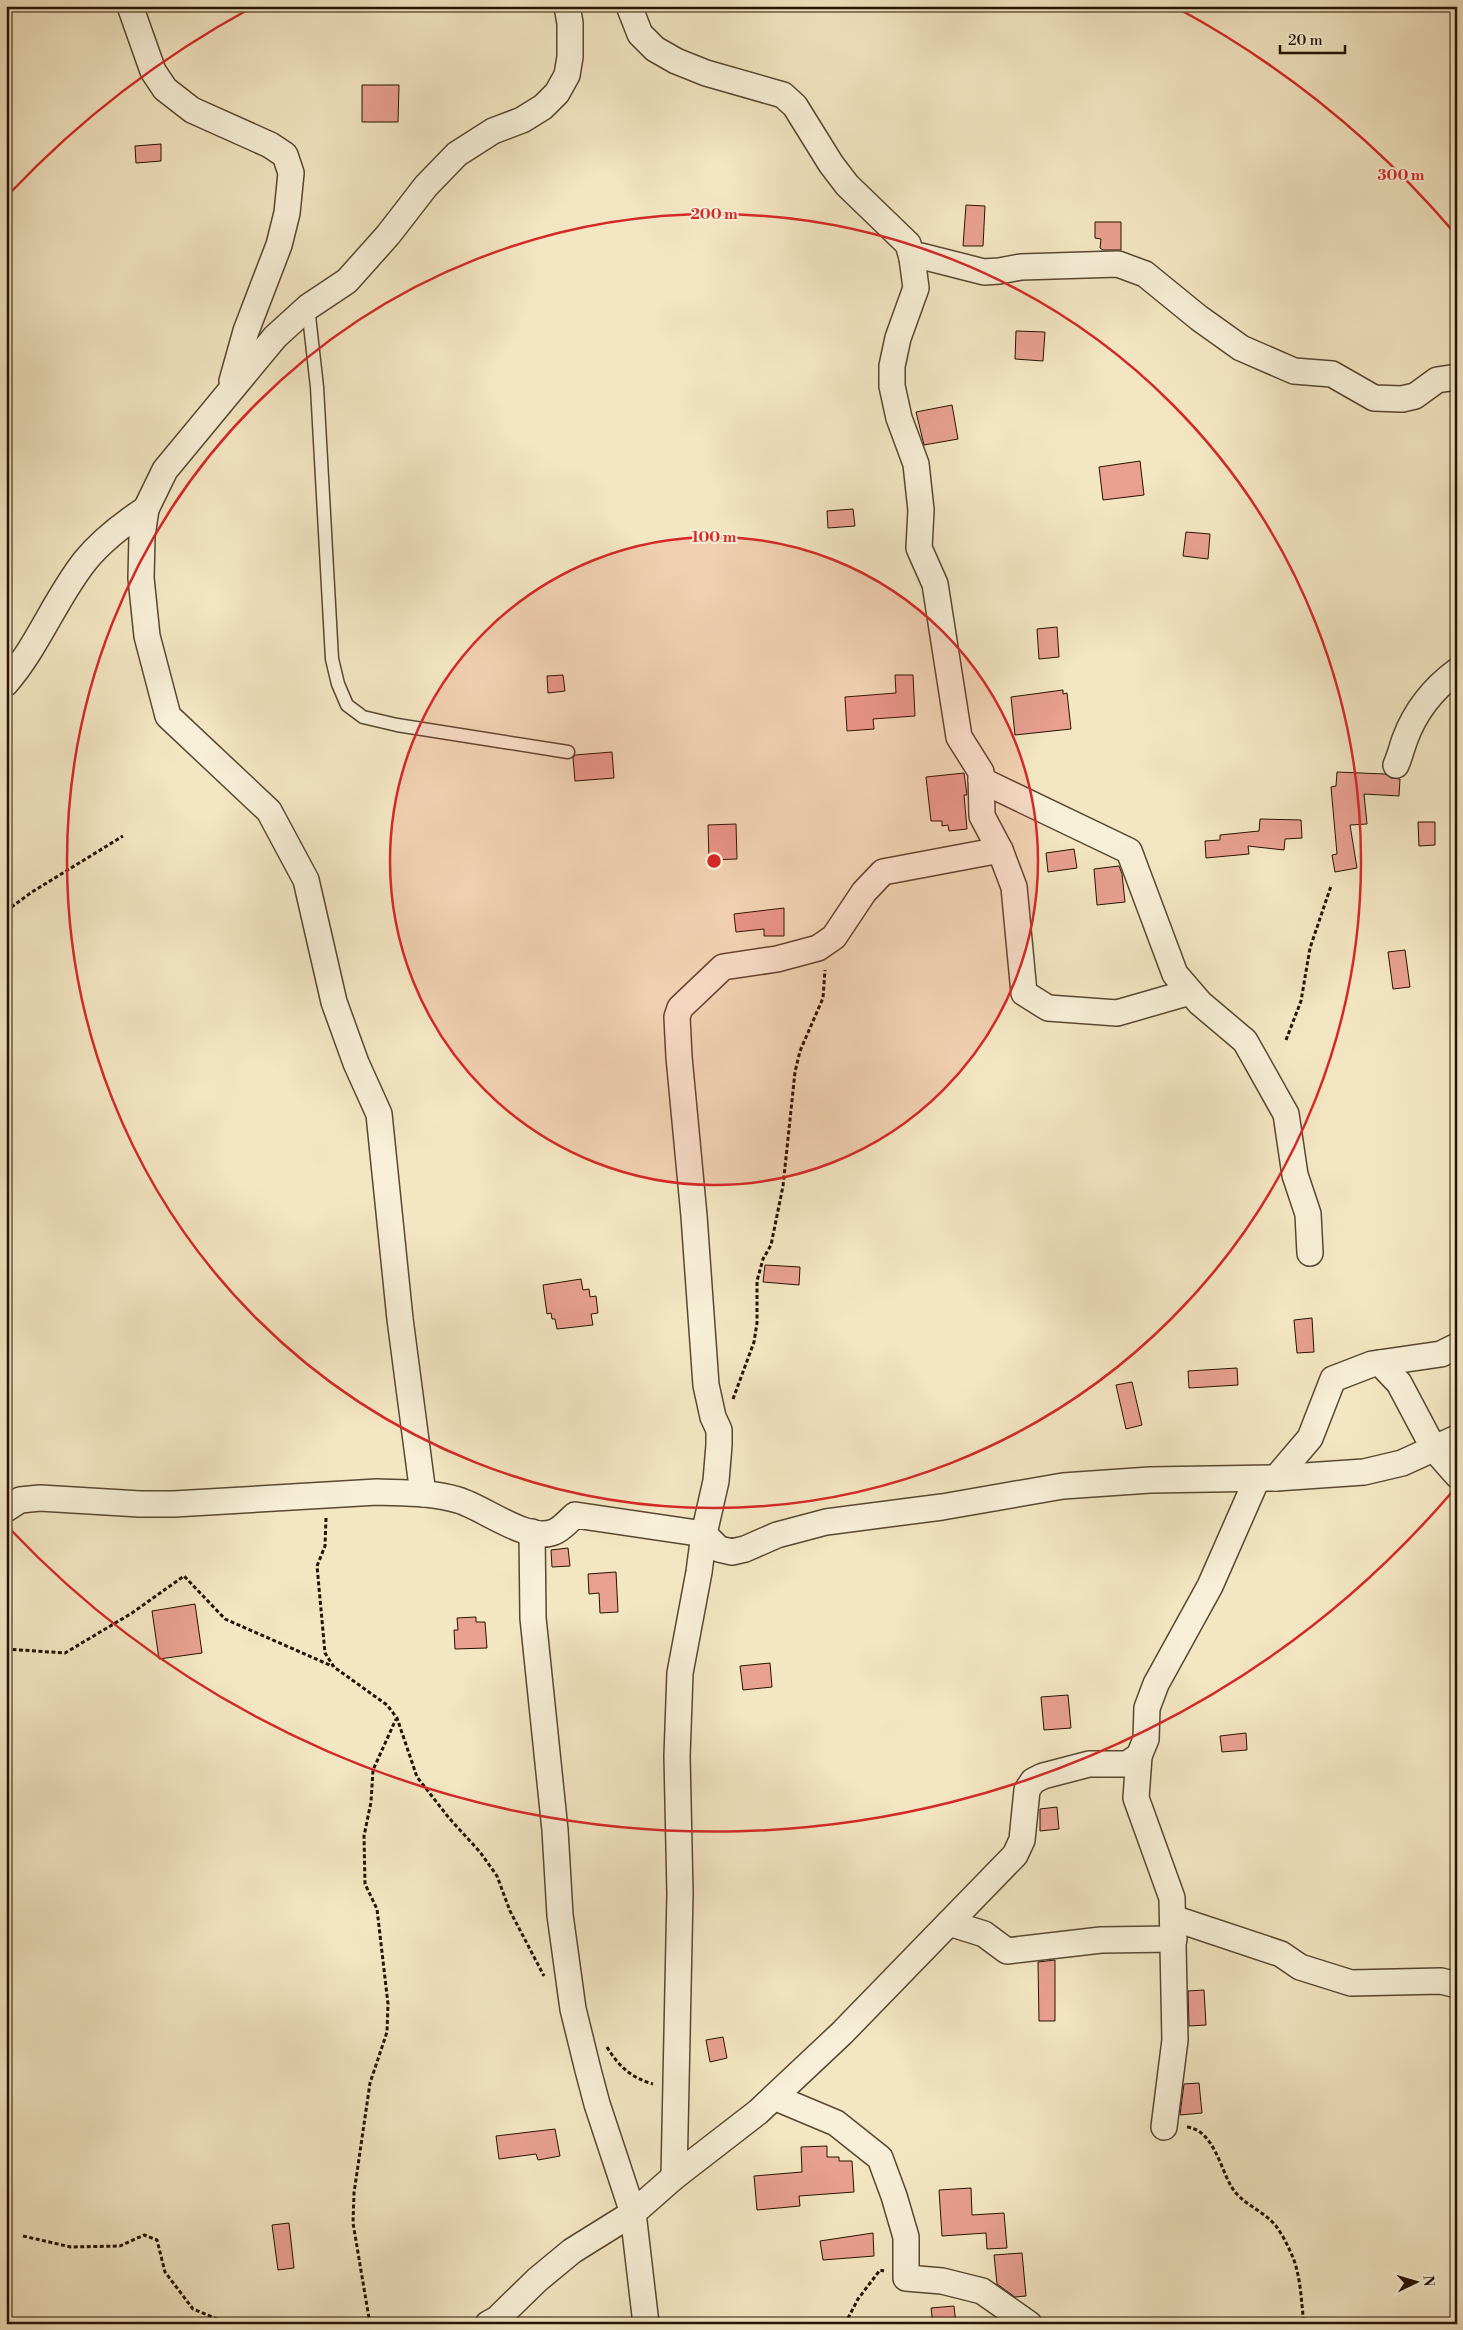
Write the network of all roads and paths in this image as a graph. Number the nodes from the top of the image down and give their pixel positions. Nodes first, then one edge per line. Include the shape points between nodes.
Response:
1 (130, 6) edge
2 (567, 6) edge
3 (629, 6) edge
4 (912, 258) junction
5 (308, 307) junction
6 (1457, 377) edge
7 (229, 393) junction
8 (146, 509) junction
9 (1457, 670) edge
10 (6, 683) edge
11 (568, 752) dead end
12 (1396, 765) dead end
13 (981, 780) junction
14 (123, 836) dead end
15 (1000, 850) junction
16 (1331, 886) dead end
17 (6, 910) edge
18 (834, 937) junction
19 (1190, 992) junction
20 (1286, 1040) dead end
21 (1310, 1253) dead end
22 (1457, 1346) edge
23 (1380, 1363) junction
24 (719, 1430) junction
25 (1457, 1438) edge
26 (1434, 1449) junction
27 (1457, 1475) edge
28 (1267, 1478) junction
29 (423, 1494) junction
30 (328, 1495) junction
31 (6, 1509) edge
32 (532, 1532) junction
33 (704, 1534) junction
34 (6, 1649) edge
35 (334, 1667) junction
36 (396, 1718) junction
37 (1139, 1756) junction
38 (949, 1923) junction
39 (1174, 1928) junction
40 (545, 1977) dead end
41 (1457, 1985) edge
42 (603, 2040) dead end
43 (676, 2091) junction
44 (774, 2097) junction
45 (1164, 2127) joint
46 (674, 2177) junction
47 (633, 2213) junction
48 (23, 2236) dead end
49 (906, 2278) junction
50 (229, 2324) edge
51 (370, 2324) edge
52 (488, 2324) edge
53 (646, 2324) edge
54 (845, 2324) edge
55 (1029, 2324) edge
56 (1304, 2324) edge

1 - 7 street via 153,71 165,89 192,110 270,144 285,155 291,172 287,213 279,245 246,331
2 - 5 street via 570,57 567,75 557,93 543,107 522,120 493,132 457,154 347,280
3 - 4 street via 640,34 655,49 706,73 783,95 794,106 847,185 908,244
4 - 6 street via 921,256 984,272 1020,267 1118,264 1145,274 1241,348 1294,371 1332,374 1374,398 1415,396 1437,380
4 - 13 street via 916,288 894,356 892,386 899,418 916,464 922,510 919,548 936,584 959,737 981,772
5 - 7 street via 275,337
5 - 11 lane via 317,387 332,659 347,705 363,717 397,726
7 - 8 street via 165,470
8 - 10 street via 122,525 86,561
8 - 29 street via 141,578 147,636 168,716 269,811 306,880 334,1002 379,1114 400,1319
9 - 12 street via 1426,701 1411,724
13 - 15 street via 982,816
13 - 19 street via 1129,850 1175,974
14 - 17 path
15 - 18 street via 883,872 864,892
15 - 19 street via 1014,887 1024,993 1048,1008 1117,1013
16 - 20 path via 1310,948 1300,1000
18 - 24 path via 832,948 824,958 823,998 795,1072 784,1186 771,1245 756,1281 754,1342
18 - 24 street via 818,948 777,959 723,967 680,1008 679,1057 706,1385
19 - 21 street via 1245,1041 1286,1114 1295,1175 1308,1214
22 - 23 street via 1441,1354
23 - 26 street via 1399,1383
23 - 28 street via 1333,1380 1310,1438
24 - 33 street via 716,1481
25 - 26 street
26 - 27 street
26 - 28 street via 1402,1463 1364,1472
28 - 33 street via 1150,1480 1063,1486 942,1507 826,1522 786,1532 732,1552 719,1549
28 - 37 street via 1156,1684 1147,1708 1146,1739
29 - 30 street
29 - 32 street via 458,1500
30 - 31 street via 140,1504 40,1498 20,1500
30 - 35 path via 325,1546 317,1566 326,1654
32 - 33 street via 554,1532 575,1515
32 - 47 street via 533,1618 555,1830 560,1915 574,2009 597,2104
33 - 43 street via 680,1674
34 - 35 path via 65,1653 184,1576 226,1619
35 - 36 path via 387,1704
36 - 40 path via 418,1777 496,1876 510,1911
36 - 51 path via 373,1770 364,1836 365,1884 376,1909 388,2004 387,2032 370,2083 354,2193 353,2223
37 - 38 street via 1128,1764 1089,1764 1033,1781 1027,1790 1022,1840 1015,1855
37 - 39 street via 1136,1798 1172,1898
38 - 39 street via 984,1934 1007,1951
38 - 44 street via 842,2033
39 - 41 street via 1280,1954 1300,1967 1351,1983 1441,1981
39 - 45 street via 1175,2040
42 - 43 path via 622,2068 637,2079
43 - 46 street
44 - 46 street
44 - 49 street via 836,2123 880,2158 906,2237
45 - 56 path via 1194,2128 1204,2136 1232,2188 1276,2225 1292,2255
46 - 47 street
47 - 52 street via 572,2251
47 - 53 street
48 - 50 path via 71,2247 120,2246 144,2235 157,2240 165,2272 193,2308
49 - 54 path via 880,2270 858,2299
49 - 55 street via 942,2281 982,2290

